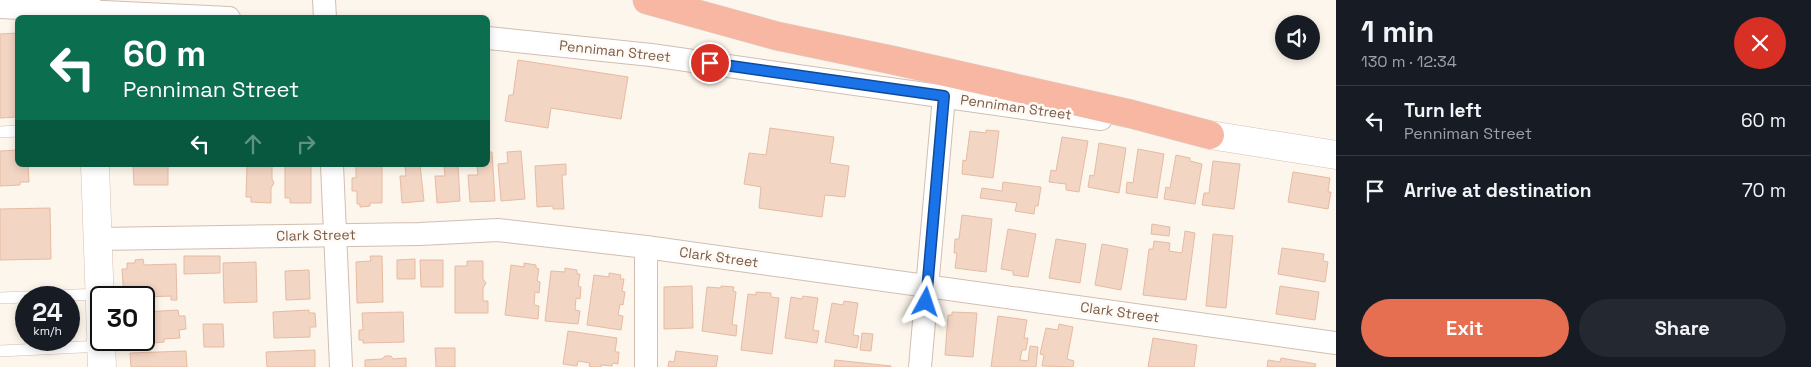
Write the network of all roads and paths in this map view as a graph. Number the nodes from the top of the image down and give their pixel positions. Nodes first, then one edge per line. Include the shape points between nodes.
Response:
1 (324, 0) edge
2 (647, 0) edge
3 (0, 7) edge
4 (86, 9) edge
5 (181, 15) edge
6 (325, 15) edge
7 (490, 38) edge
8 (944, 96) junction
9 (15, 131) edge
10 (0, 132) edge
11 (1210, 135) junction
12 (1336, 155) edge
13 (95, 167) edge
14 (332, 167) edge
15 (336, 235) junction
16 (98, 238) junction
17 (646, 247) junction
18 (100, 286) edge
19 (928, 286) junction
20 (90, 294) edge
21 (0, 298) edge
22 (1336, 343) edge
23 (90, 347) edge
24 (0, 350) edge
25 (341, 367) edge
26 (646, 367) edge
27 (920, 367) edge

1 - 6 street
2 - 11 highway via 778,36 1131,114
3 - 4 street
4 - 5 street
7 - 8 street, Penniman Street via 651,54
8 - 11 street, Penniman Street
8 - 19 street
9 - 10 lane
11 - 12 main road, Penniman Street
13 - 16 main road
14 - 15 street
15 - 16 street, Clark Street
15 - 17 street, Clark Street via 498,230
15 - 25 street
16 - 18 main road
17 - 19 street, Clark Street
17 - 26 street
19 - 22 street, Clark Street
19 - 27 street
20 - 21 lane
23 - 24 lane

